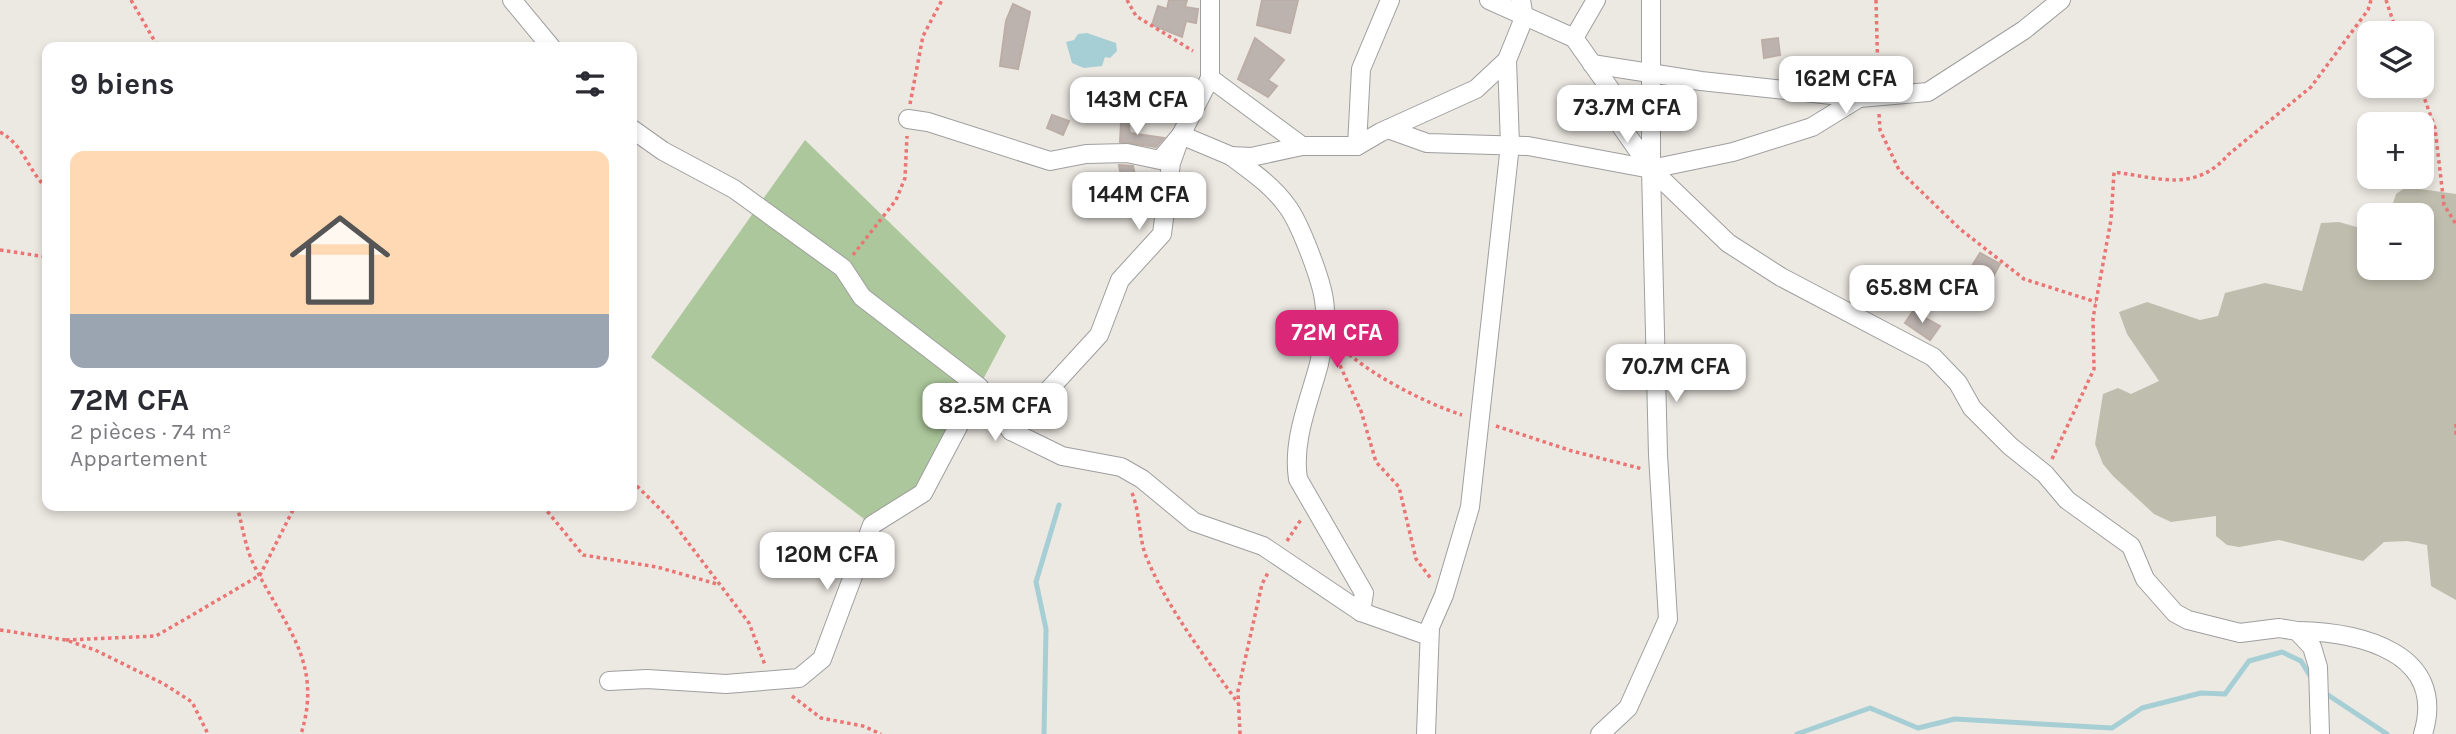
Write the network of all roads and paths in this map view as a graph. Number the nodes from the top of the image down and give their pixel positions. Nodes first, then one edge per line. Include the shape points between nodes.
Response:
1 (131, 0) edge
2 (512, 0) edge
3 (942, 0) edge
4 (1127, 0) edge
5 (1210, 0) edge
6 (1390, 0) edge
7 (1489, 0) edge
8 (1521, 0) edge
9 (1596, 0) edge
10 (1651, 0) edge
11 (1876, 0) edge
12 (2061, 0) edge
13 (2371, 0) edge
14 (2386, 0) edge
15 (1524, 18) junction
16 (2393, 21) edge
17 (1574, 38) junction
18 (156, 42) edge
19 (547, 42) edge
20 (1507, 61) junction
21 (1592, 64) junction
22 (1653, 72) junction
23 (1210, 78) junction
24 (1879, 96) junction
25 (1859, 98) junction
26 (2424, 98) edge
27 (908, 119) junction
28 (1388, 129) junction
29 (0, 132) edge
30 (637, 133) edge
31 (1181, 135) junction
32 (1510, 145) junction
33 (1302, 146) junction
34 (1357, 146) junction
35 (1231, 156) junction
36 (1651, 169) junction
37 (42, 184) edge
38 (2456, 224) edge
39 (0, 250) edge
40 (42, 256) edge
41 (843, 268) junction
42 (2096, 302) junction
43 (1323, 329) junction
44 (979, 387) junction
45 (2456, 424) edge
46 (1011, 431) junction
47 (2456, 436) edge
48 (1121, 467) junction
49 (2045, 474) junction
50 (637, 486) edge
51 (1308, 496) junction
52 (238, 511) edge
53 (292, 511) edge
54 (547, 511) edge
55 (1277, 556) junction
56 (260, 575) junction
57 (718, 585) junction
58 (1444, 595) junction
59 (1361, 612) junction
60 (0, 630) edge
61 (2297, 631) junction
62 (1429, 636) junction
63 (66, 640) junction
64 (771, 680) junction
65 (610, 681) dead end
66 (1238, 703) junction
67 (208, 734) edge
68 (301, 734) edge
69 (881, 734) edge
70 (1240, 734) edge
71 (1426, 734) edge
72 (1600, 734) edge
73 (2320, 734) edge
74 (2423, 734) edge

1 - 18 path
2 - 19 street
3 - 27 path via 923,36
4 - 23 path via 1136,16 1194,52
5 - 23 street
6 - 34 street via 1361,69
7 - 15 street
8 - 15 street
9 - 17 street
10 - 22 street
11 - 24 path
12 - 24 street via 2024,30 1928,92
13 - 42 path via 2311,87 2218,167 2186,182 2114,172 2112,220
14 - 16 path
15 - 17 street
15 - 20 street
17 - 21 street
20 - 28 street via 1476,89
20 - 32 street
21 - 22 street
21 - 36 street via 1610,89 1616,119
22 - 25 street
22 - 36 street
23 - 31 street
23 - 33 street
24 - 25 street
24 - 42 path via 1880,130 1899,170 1960,229 2024,279
25 - 36 street via 1812,127 1733,152
26 - 38 path via 2435,128 2444,205
27 - 31 street via 1050,161 1127,153 1160,160
27 - 41 path via 905,178 896,200
28 - 32 street via 1427,143
28 - 34 street
29 - 37 path via 20,146
30 - 41 street via 734,189
31 - 35 street
31 - 46 street via 1171,163 1162,234 1120,280 1099,335
32 - 36 street
32 - 58 street via 1470,507
33 - 34 street
33 - 35 street via 1251,157
35 - 43 street via 1269,185 1289,208 1325,302
36 - 49 street via 1728,243 1781,277 1933,356 1958,383 1972,408
36 - 72 street via 1658,456 1668,619 1628,708
39 - 40 path
41 - 44 street via 862,297
42 - 49 path via 2094,369
43 - 51 street via 1320,361 1301,423 1296,468
43 - 58 path via 1361,411 1376,462 1399,488 1416,559
44 - 46 street
44 - 64 street via 923,493 872,525 822,659 799,678
45 - 47 path
46 - 48 street via 1062,456
48 - 55 street via 1194,522 1263,546
48 - 66 path via 1139,510 1146,559 1181,622
49 - 61 street via 2067,500 2131,546 2145,579 2175,613 2240,633 2279,628
50 - 57 path via 671,520
51 - 55 path via 1301,520
51 - 59 street via 1364,593
52 - 56 path
53 - 56 path
54 - 57 path via 583,555 657,567
55 - 59 street
55 - 66 path via 1262,584
56 - 63 path via 156,636
56 - 68 path via 304,657 309,707
57 - 64 path via 749,624
58 - 62 street
59 - 62 street
60 - 63 path
61 - 73 street via 2312,647 2318,667
61 - 74 street via 2337,632 2386,648 2417,670 2430,710
62 - 71 street
63 - 67 path via 95,650 192,702
64 - 65 street via 726,684
64 - 69 path via 821,718
66 - 70 path

